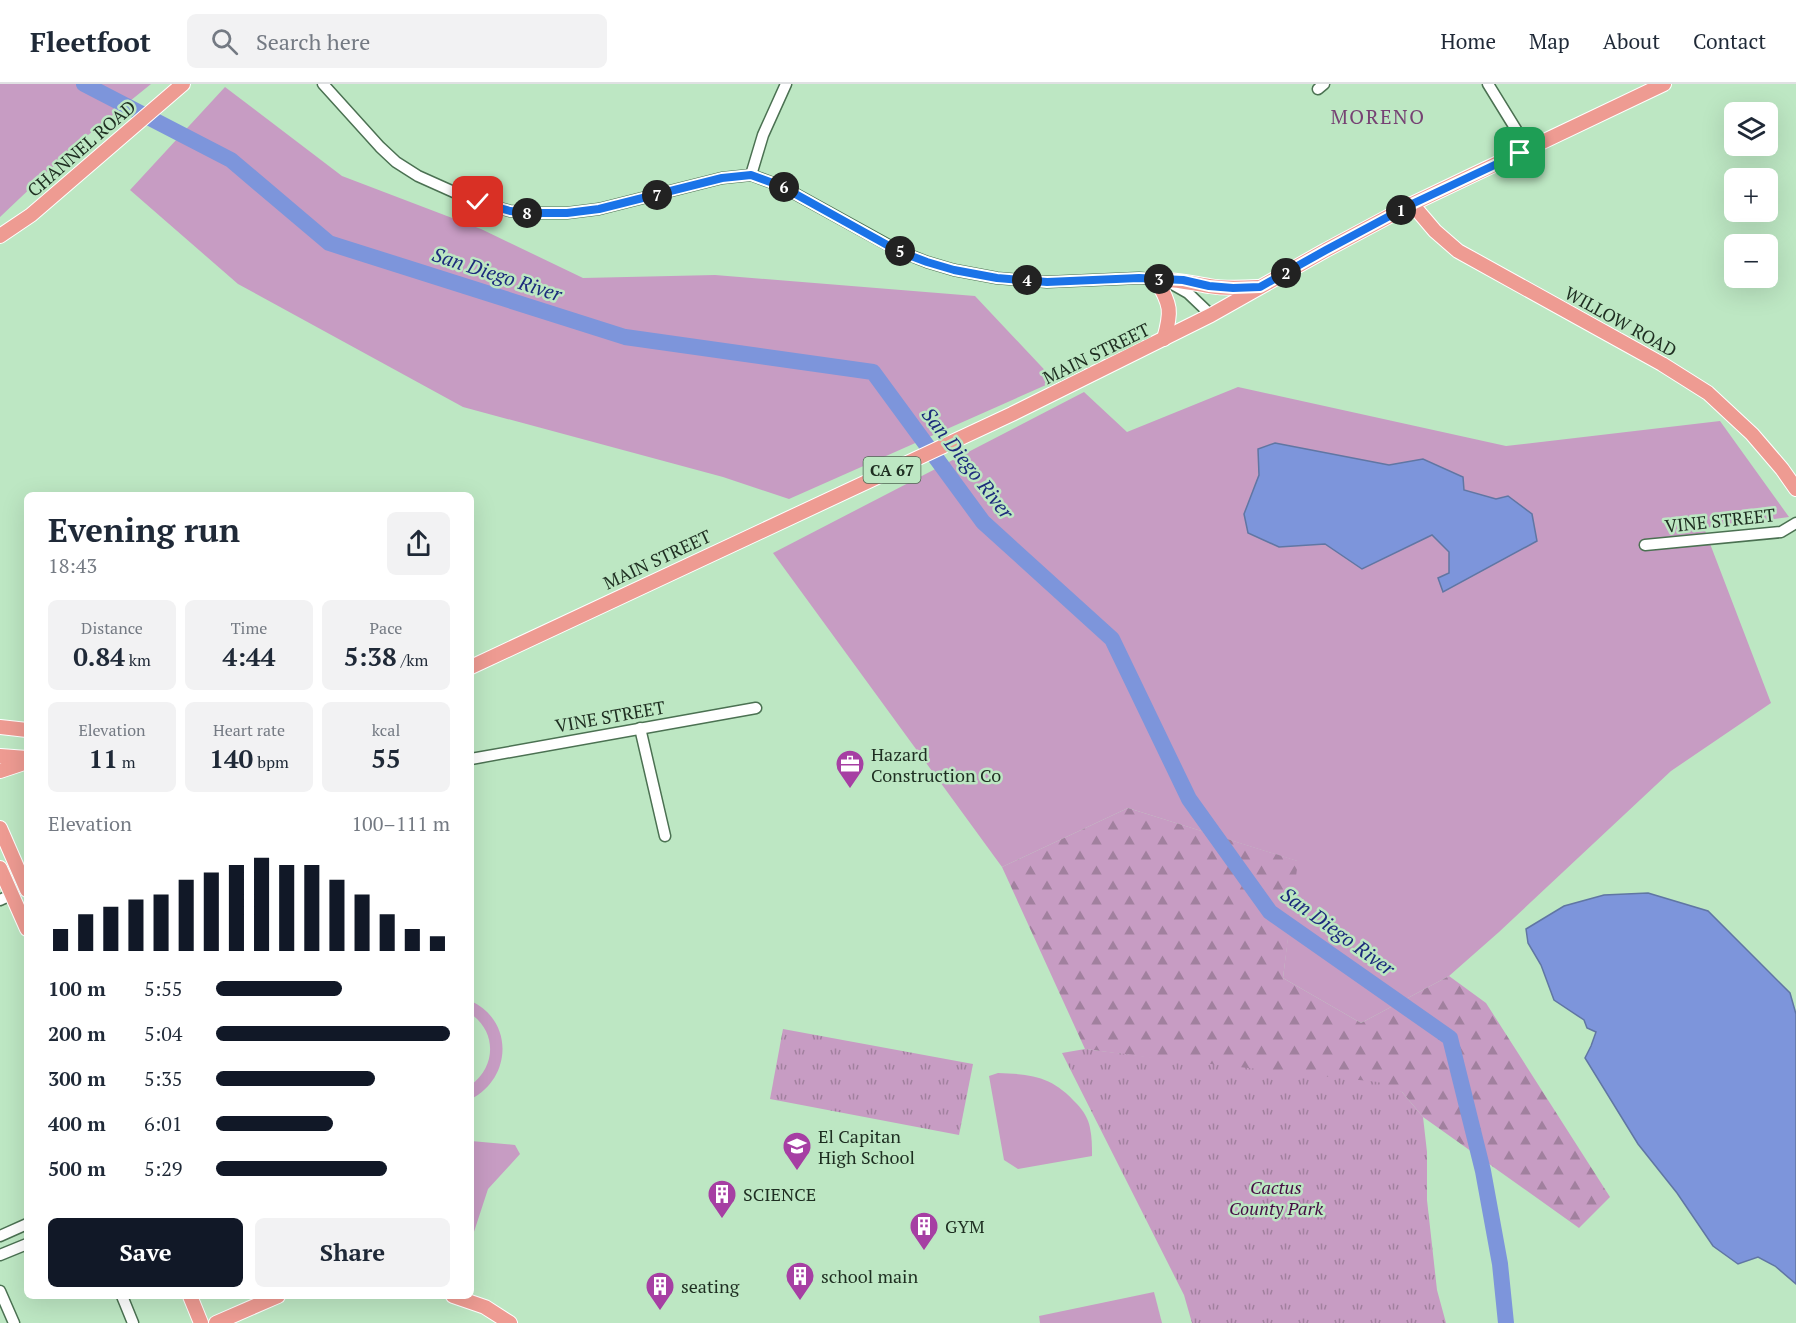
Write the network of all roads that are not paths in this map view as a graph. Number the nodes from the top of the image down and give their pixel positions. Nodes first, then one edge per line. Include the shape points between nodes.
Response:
1 (183, 84) edge
2 (323, 84) edge
3 (786, 84) edge
4 (1488, 84) edge
5 (1664, 84) edge
6 (1528, 149) junction
7 (751, 175) junction
8 (1412, 204) junction
9 (0, 236) edge
10 (1160, 279) junction
11 (1260, 287) junction
12 (1211, 315) junction
13 (1164, 339) junction
14 (1796, 489) edge
15 (1796, 523) edge
16 (1645, 545) dead end
17 (535, 636) junction
18 (474, 656) edge
19 (474, 666) edge
20 (474, 671) edge
21 (756, 708) dead end
22 (1, 726) edge
23 (640, 728) junction
24 (24, 730) edge
25 (0, 756) edge
26 (474, 758) edge
27 (24, 760) edge
28 (24, 761) edge
29 (0, 771) edge
30 (0, 828) edge
31 (665, 836) dead end
32 (0, 868) edge
33 (24, 883) edge
34 (6, 898) edge
35 (24, 925) edge
36 (24, 1225) edge
37 (0, 1236) edge
38 (24, 1245) edge
39 (0, 1255) edge
40 (0, 1291) edge
41 (123, 1299) edge
42 (191, 1299) edge
43 (271, 1299) edge
44 (461, 1299) edge
45 (14, 1323) edge
46 (133, 1323) edge
47 (201, 1323) edge
48 (216, 1323) edge
49 (510, 1323) edge

1 - 9 main road, CHANNEL ROAD via 31,215
2 - 7 street via 396,162 456,193 510,211 567,213 599,209 722,178
3 - 7 street via 763,135
4 - 6 street
5 - 6 main road, MAIN STREET / CA 67
6 - 8 main road, MAIN STREET / CA 67
7 - 10 street via 781,186 898,251 954,270 1047,282
8 - 11 main road, MAIN STREET / CA 67
8 - 14 main road, WILLOW ROAD via 1458,251 1708,393 1752,434
10 - 11 main road via 1233,288
10 - 12 street via 1188,293
10 - 13 main road via 1170,317
11 - 12 main road, MAIN STREET / CA 67
12 - 13 main road, MAIN STREET / CA 67
13 - 17 main road, MAIN STREET / CA 67
15 - 16 street, VINE STREET via 1781,532
17 - 18 main road, MAIN STREET / CA 67
17 - 19 main road, MAIN STREET / CA 67
17 - 20 main road
21 - 23 street, VINE STREET
22 - 24 main road
23 - 26 street, VINE STREET
23 - 31 street
25 - 27 main road
28 - 29 main road
30 - 33 main road
32 - 34 main road
34 - 35 main road
36 - 37 street
38 - 39 street
40 - 45 street
41 - 46 street
42 - 47 main road
43 - 48 main road
44 - 49 main road

